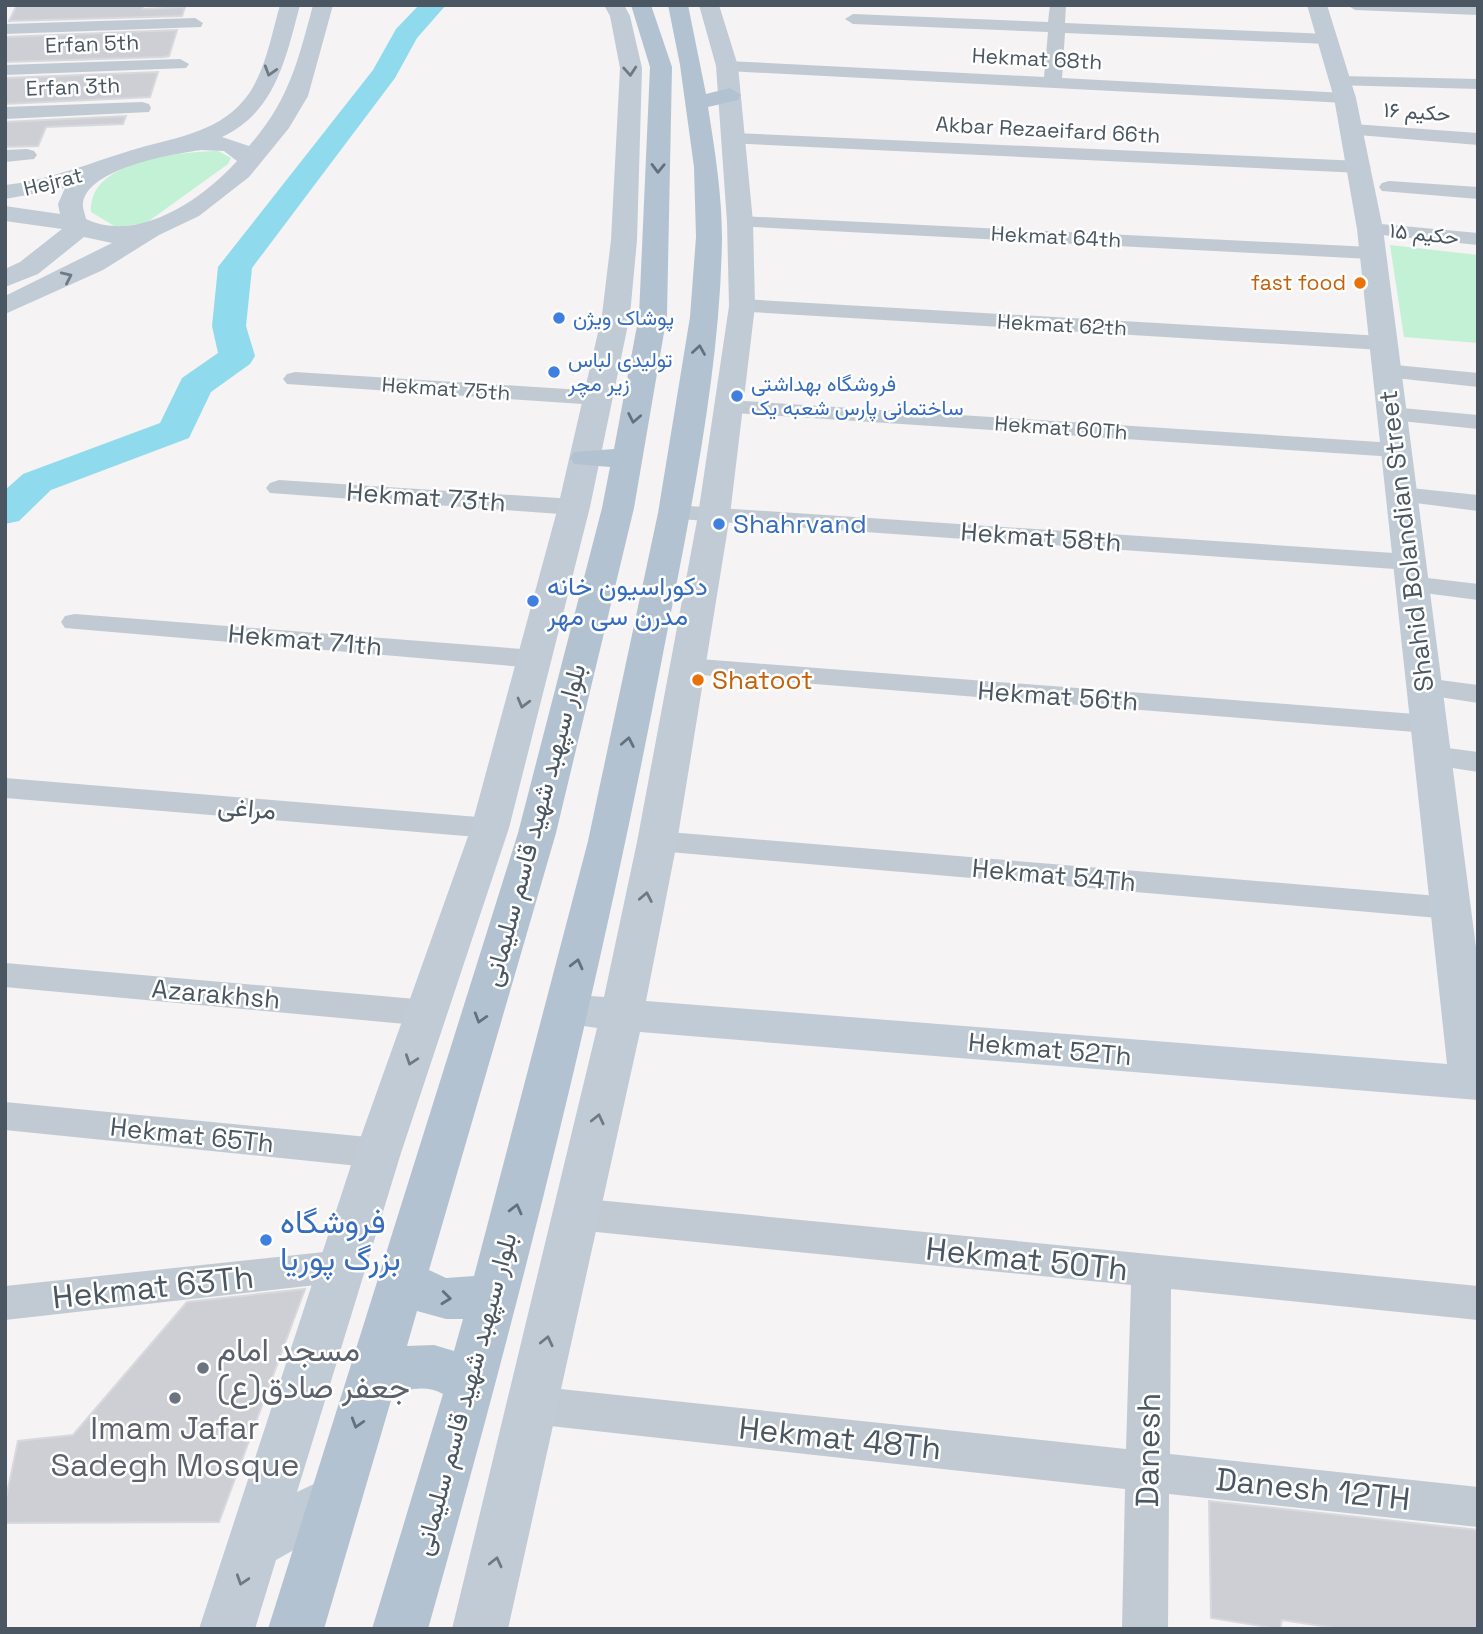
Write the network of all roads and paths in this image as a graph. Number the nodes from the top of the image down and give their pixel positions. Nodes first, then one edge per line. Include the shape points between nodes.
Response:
1 (290, 5) edge
2 (323, 5) edge
3 (614, 5) edge
4 (641, 5) edge
5 (709, 5) edge
6 (1058, 5) edge
7 (1317, 5) edge
8 (1355, 5) edge
9 (1478, 10) edge
10 (853, 19) dead end
11 (195, 23) dead end
12 (1056, 28) junction
13 (5, 29) edge
14 (1326, 39) junction
15 (709, 58) edge
16 (180, 64) dead end
17 (5, 70) edge
18 (1053, 76) junction
19 (1478, 84) edge
20 (1342, 88) junction
21 (142, 108) dead end
22 (5, 113) edge
23 (1353, 130) junction
24 (733, 139) junction
25 (1478, 139) edge
26 (176, 147) junction
27 (27, 155) dead end
28 (5, 156) edge
29 (249, 161) junction
30 (1361, 167) junction
31 (100, 170) junction
32 (1389, 187) dead end
33 (5, 192) edge
34 (1478, 193) edge
35 (5, 213) edge
36 (719, 225) junction
37 (79, 226) junction
38 (159, 228) junction
39 (656, 228) junction
40 (1478, 239) edge
41 (1371, 241) junction
42 (5, 279) edge
43 (5, 306) edge
44 (742, 306) junction
45 (1384, 357) junction
46 (295, 379) dead end
47 (1478, 380) edge
48 (598, 398) junction
49 (728, 407) junction
50 (1391, 414) junction
51 (1478, 422) edge
52 (1395, 450) junction
53 (584, 458) junction
54 (627, 458) junction
55 (279, 488) dead end
56 (1401, 495) junction
57 (1478, 503) edge
58 (574, 506) junction
59 (674, 513) junction
60 (714, 515) junction
61 (1410, 573) junction
62 (1478, 592) edge
63 (75, 622) dead end
64 (535, 659) junction
65 (687, 667) junction
66 (1424, 687) junction
67 (1478, 694) edge
68 (1428, 724) junction
69 (1432, 756) junction
70 (1478, 762) edge
71 (5, 788) edge
72 (490, 828) junction
73 (657, 842) junction
74 (1450, 908) junction
75 (453, 938) junction
76 (503, 943) junction
77 (5, 975) edge
78 (565, 1010) junction
79 (427, 1013) junction
80 (622, 1014) junction
81 (1474, 1082) edge
82 (5, 1116) edge
83 (378, 1153) junction
84 (576, 1214) junction
85 (343, 1266) junction
86 (1151, 1272) junction
87 (402, 1275) junction
88 (496, 1289) junction
89 (5, 1303) edge
90 (1478, 1303) edge
91 (369, 1384) junction
92 (471, 1387) junction
93 (532, 1405) junction
94 (1147, 1471) junction
95 (335, 1499) junction
96 (1478, 1507) edge
97 (254, 1544) junction
98 (227, 1629) edge
99 (296, 1629) edge
100 (400, 1629) edge
101 (480, 1629) edge
102 (1145, 1629) edge

1 -> 26 street via 258,100 239,120
2 - 29 street via 294,101 282,123
3 -> 48 street via 631,68 629,141 616,315
4 -> 39 main road, بلوار سپهبد شهید قاسم سلیمانی via 661,67
5 - 15 street
6 - 12 street
7 - 14 street, Shahid Bolandian Street
8 - 9 street
10 - 12 street
11 - 13 street
12 - 14 street
12 - 18 street
14 - 20 street, Shahid Bolandian Street
15 - 18 street, Hekmat 68th
15 - 24 street
15 - 36 main road, بلوار سپهبد شهید قاسم سلیمانی via 706,167
16 - 17 street, Erfan 5th
18 - 20 street, Hekmat 68th
19 - 20 street, Hekmat 68th
20 - 23 street, Shahid Bolandian Street
21 - 22 street, Erfan 3th
23 - 25 street, حکیم ۱۶
23 - 30 street, Shahid Bolandian Street
24 - 30 street, Akbar Rezaeifard 66th
24 - 36 street
26 - 29 street via 226,145 243,151
26 - 31 street, Hejrat
27 - 28 street
29 - 38 street via 213,194
30 - 41 street, Shahid Bolandian Street
31 - 33 street, Hejrat via 39,188
31 - 37 street via 73,193 68,205
32 - 34 street
35 - 37 street, Hejrat
36 - 39 main road via 682,232
36 - 41 street, Hekmat 64th
36 - 44 street
59 -> 36 main road, بلوار سپهبد شهید قاسم سلیمانی
37 - 38 street, Hejrat via 116,234
37 - 42 street via 29,268
43 -> 38 street
39 -> 54 main road, بلوار سپهبد شهید قاسم سلیمانی via 653,315
40 - 41 street, حکیم ۱۵
41 - 45 street, Shahid Bolandian Street
44 - 45 street, Hekmat 62th
44 - 49 street
45 - 47 street, Hekmat 62th
45 - 50 street, Shahid Bolandian Street
46 - 48 street, Hekmat 75th
48 - 53 street
49 - 52 street, Hekmat 60Th
49 - 60 street
50 - 51 street
50 - 52 street, Shahid Bolandian Street
52 - 56 street, Shahid Bolandian Street
53 - 54 main road
53 - 58 street
54 - 76 main road, بلوار سپهبد شهید قاسم سلیمانی via 537,833
55 - 58 street, Hekmat 73th
56 - 57 street
56 - 61 street, Shahid Bolandian Street
58 - 64 street
59 - 60 street, Hekmat 58th
78 -> 59 main road, بلوار سپهبد شهید قاسم سلیمانی via 608,841
60 - 61 street, Hekmat 58th
60 - 65 street
61 - 62 street, Hekmat 58th
61 - 66 street, Shahid Bolandian Street
63 - 64 street, Hekmat 71th
64 -> 72 street
65 - 68 street, Hekmat 56th
65 - 73 street
66 - 67 street
66 - 68 street, Shahid Bolandian Street
68 - 69 street, Shahid Bolandian Street
69 - 70 street
69 - 74 street, Shahid Bolandian Street
71 - 72 street, مراغی
72 - 75 street
73 - 74 street, Hekmat 54Th
80 -> 73 street
74 - 81 street, Shahid Bolandian Street
75 - 76 street
75 - 79 street
76 -> 87 main road, بلوار سپهبد شهید قاسم سلیمانی
77 - 79 street, Azarakhsh
78 - 80 street, Hekmat 52Th
88 -> 78 main road, بلوار سپهبد شهید قاسم سلیمانی
79 -> 83 street
80 - 81 street, Hekmat 52Th
84 -> 80 street
82 - 83 street, Hekmat 65Th
83 - 85 street
84 - 86 street, Hekmat 50Th
93 -> 84 street
85 - 89 street, Hekmat 63Th
85 - 97 street
86 - 90 street, Hekmat 50Th
86 - 94 street, Danesh
87 -> 88 main road via 422,1292 443,1298 466,1299
87 - 91 main road, بلوار سپهبد شهید قاسم سلیمانی
88 - 92 main road, بلوار سپهبد شهید قاسم سلیمانی
91 - 92 main road via 398,1369 431,1366 446,1369
91 -> 95 main road, بلوار سپهبد شهید قاسم سلیمانی
92 - 100 main road, بلوار سپهبد شهید قاسم سلیمانی
93 - 94 street, Hekmat 48Th
101 -> 93 street
94 - 96 street, Danesh 12TH
94 - 102 street, Danesh
95 - 97 street
95 - 99 main road, بلوار سپهبد شهید قاسم سلیمانی
97 -> 98 street

